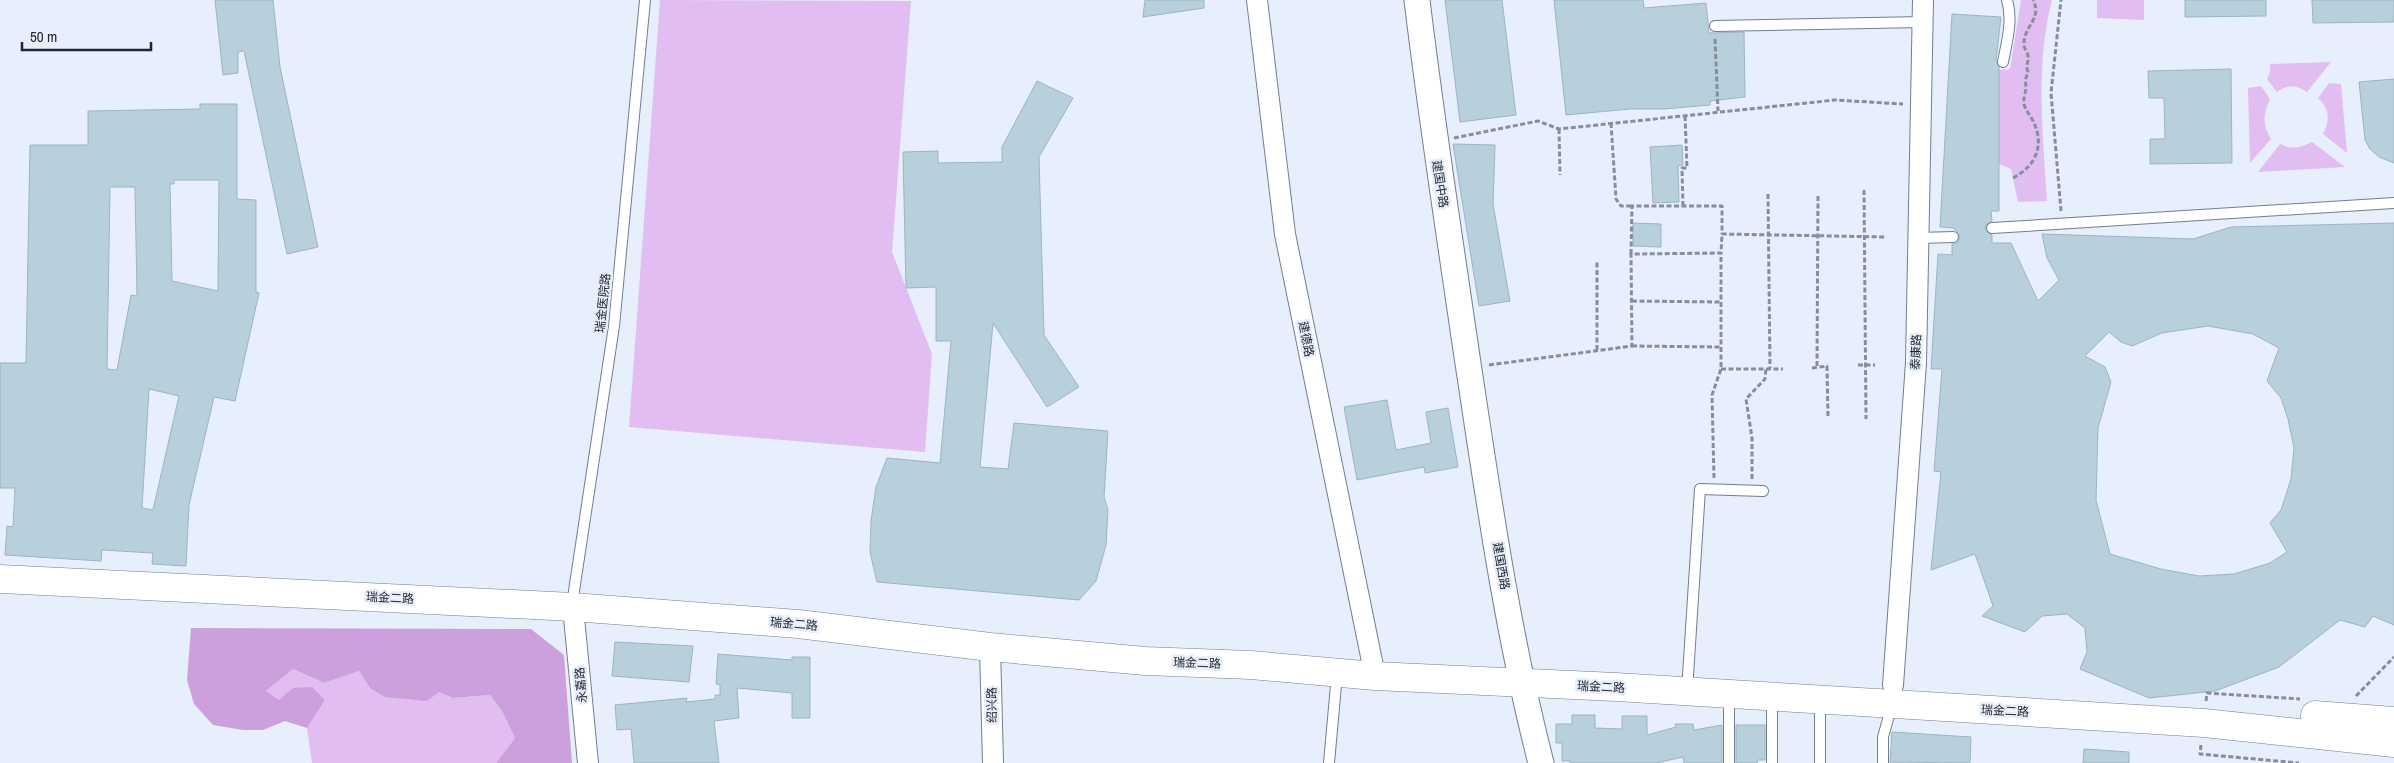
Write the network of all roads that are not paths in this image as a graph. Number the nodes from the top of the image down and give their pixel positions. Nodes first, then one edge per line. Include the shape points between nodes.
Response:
1 (645, 0) edge
2 (1256, 0) edge
3 (1417, 0) edge
4 (1923, 0) edge
5 (2007, 0) edge
6 (1923, 22) junction
7 (1715, 26) road end
8 (2003, 62) dead end
9 (2394, 203) edge
10 (1992, 228) dead end
11 (1953, 237) dead end
12 (1919, 238) junction
13 (1469, 367) joint
14 (1763, 491) dead end
15 (0, 579) edge
16 (574, 599) junction
17 (990, 647) junction
18 (1338, 672) junction
19 (1375, 676) junction
20 (1521, 684) junction
21 (1687, 692) junction
22 (1729, 695) junction
23 (1893, 695) junction
24 (1772, 698) junction
25 (1820, 701) junction
26 (2394, 721) edge
27 (2394, 742) edge
28 (588, 763) edge
29 (993, 763) edge
30 (1329, 763) edge
31 (1541, 763) edge
32 (1729, 763) edge
33 (1772, 763) edge
34 (1820, 763) edge
35 (1883, 763) edge

1 - 16 lane, 瑞金医院路 via 614,326
2 - 19 street, 建德路 via 1285,234
3 - 13 street, 建国中路 via 1434,142
4 - 6 street, 泰康路
5 - 8 lane via 2009,30
6 - 7 lane
6 - 12 street, 泰康路
9 - 10 lane
11 - 12 lane
12 - 23 street, 泰康路 via 1916,363
13 - 20 street, 建国西路
14 - 21 lane via 1700,489
15 - 16 main road, 瑞金二路 via 245,591
16 - 17 main road, 瑞金二路
16 - 28 street, 永嘉路
17 - 18 main road, 瑞金二路 via 1145,661
17 - 29 street, 绍兴路
18 - 19 main road, 瑞金二路
18 - 30 lane
19 - 20 main road, 瑞金二路
20 - 21 main road, 瑞金二路
20 - 31 street, 建国西路
21 - 22 main road, 瑞金二路
22 - 24 main road, 瑞金二路
22 - 32 lane
23 - 25 main road, 瑞金二路
23 - 26 main road
23 - 27 main road, 瑞金二路
23 - 35 lane via 1883,737
24 - 25 main road, 瑞金二路
24 - 33 lane
25 - 34 lane

